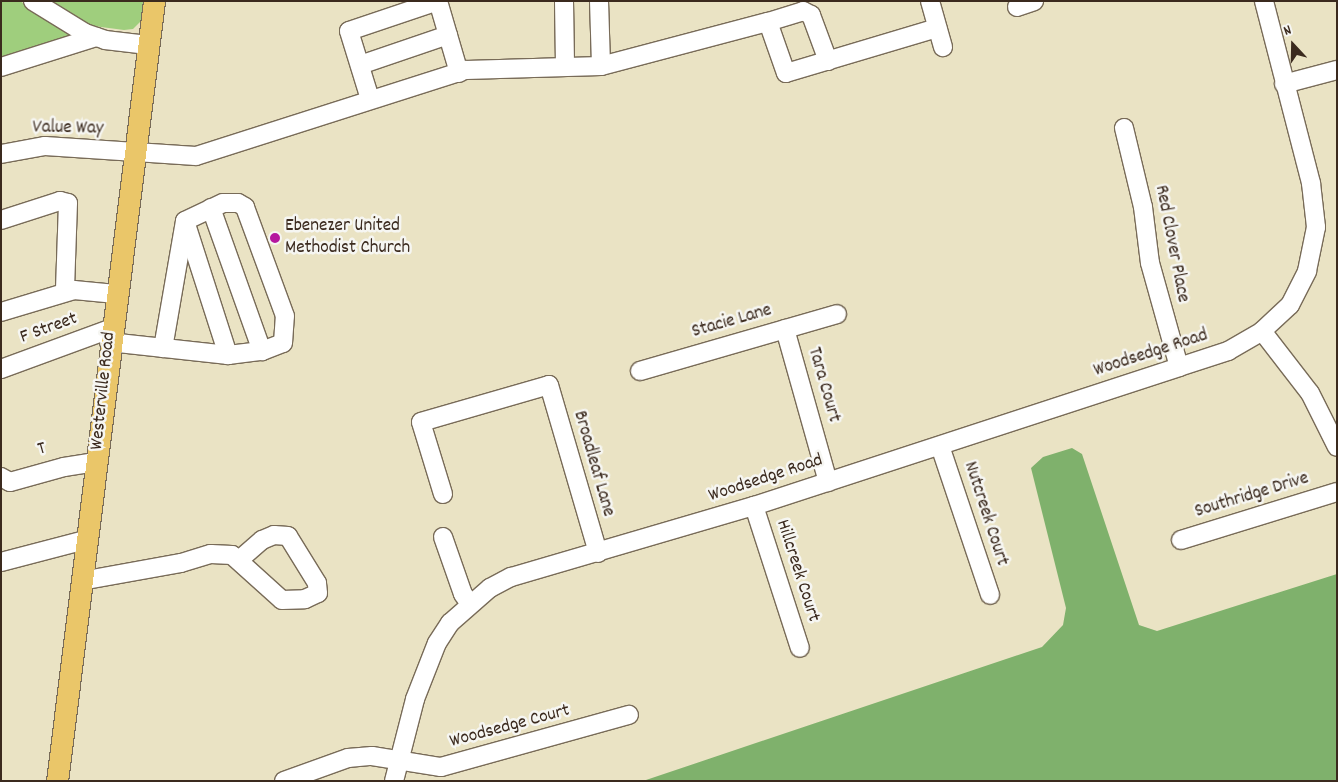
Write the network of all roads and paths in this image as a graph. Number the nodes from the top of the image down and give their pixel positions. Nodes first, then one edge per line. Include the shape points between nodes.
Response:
1 (33, 1) edge
2 (154, 1) edge
3 (564, 1) edge
4 (599, 1) edge
5 (930, 1) edge
6 (1034, 1) edge
7 (1264, 1) edge
8 (1017, 7) dead end
9 (768, 22) junction
10 (938, 28) junction
11 (448, 35) junction
12 (96, 37) junction
13 (148, 45) junction
14 (943, 47) dead end
15 (828, 60) junction
16 (360, 65) junction
17 (600, 66) junction
18 (1, 67) edge
19 (565, 67) junction
20 (1337, 70) edge
21 (458, 73) junction
22 (1284, 84) junction
23 (370, 99) junction
24 (1124, 128) dead end
25 (1, 154) edge
26 (134, 155) junction
27 (211, 208) junction
28 (1, 220) edge
29 (185, 221) junction
30 (65, 292) junction
31 (116, 294) junction
32 (1, 312) edge
33 (837, 314) dead end
34 (785, 329) junction
35 (1262, 331) junction
36 (110, 336) junction
37 (163, 348) junction
38 (262, 351) junction
39 (228, 355) junction
40 (1179, 367) junction
41 (1, 369) edge
42 (640, 371) dead end
43 (940, 446) junction
44 (1337, 447) edge
45 (96, 462) junction
46 (1, 477) edge
47 (828, 482) junction
48 (1337, 492) edge
49 (443, 494) dead end
50 (754, 506) junction
51 (443, 537) dead end
52 (84, 540) junction
53 (1180, 540) dead end
54 (598, 553) junction
55 (239, 560) dead end
56 (1, 562) edge
57 (81, 581) junction
58 (990, 595) dead end
59 (470, 604) junction
60 (800, 648) dead end
61 (629, 714) dead end
62 (399, 762) junction
63 (57, 781) edge
64 (284, 781) edge
65 (394, 781) edge

1 - 12 street
2 - 13 main road, Westerville Road
3 - 19 street
4 - 17 street
5 - 10 street
6 - 8 street
7 - 22 street, Woodsedge Road
9 - 15 street, Value Way via 803,10 811,15
9 - 15 street via 786,73
9 - 17 street, Value Way
10 - 14 street
10 - 15 street
11 - 16 street
11 - 16 street via 438,1 349,31
11 - 21 street
12 - 13 street
12 - 18 street
13 - 26 main road, Westerville Road
16 - 23 street
17 - 19 street, Value Way
19 - 21 street, Value Way
20 - 22 street
21 - 23 street, Value Way
22 - 35 street, Woodsedge Road via 1311,183 1316,227 1307,271 1294,296
23 - 26 street, Value Way via 196,156
24 - 40 street, Red Clover Place via 1142,207 1150,263
25 - 26 street, Value Way via 45,146
26 - 31 main road, Westerville Road
27 - 29 street
27 - 38 street
27 - 38 street via 230,202 245,206 285,316 283,343
28 - 30 street via 60,201 68,203
29 - 37 street
29 - 39 street
30 - 31 street
30 - 32 street
31 - 36 main road, Westerville Road
33 - 34 street, Stacie Lane
34 - 42 street, Stacie Lane
34 - 47 street, Tara Court
35 - 40 street, Woodsedge Road via 1228,351
35 - 44 street via 1310,393
36 - 37 street
36 - 41 street, F Street
36 - 45 main road, Westerville Road
37 - 39 street
38 - 39 street
40 - 43 street, Woodsedge Road
43 - 47 street, Woodsedge Road
43 - 58 street, Nutcreek Court
45 - 46 street, T via 10,482
45 - 52 main road, Westerville Road
47 - 50 street, Woodsedge Road
48 - 53 street, Southridge Drive
49 - 54 street, Broadleaf Lane via 421,422 549,385
50 - 54 street, Woodsedge Road
50 - 60 street, Hillcreek Court
51 - 59 street via 463,594
52 - 56 street
52 - 57 main road, Westerville Road
54 - 59 street, Woodsedge Road via 511,577
55 - 57 street via 232,555 212,554 181,563
57 - 63 main road, Westerville Road
59 - 62 street, Woodsedge Road via 450,623 437,643 414,699
61 - 62 street, Woodsedge Court via 441,767
62 - 64 street, Woodsedge Court via 372,756 348,758
62 - 65 street, Woodsedge Road

